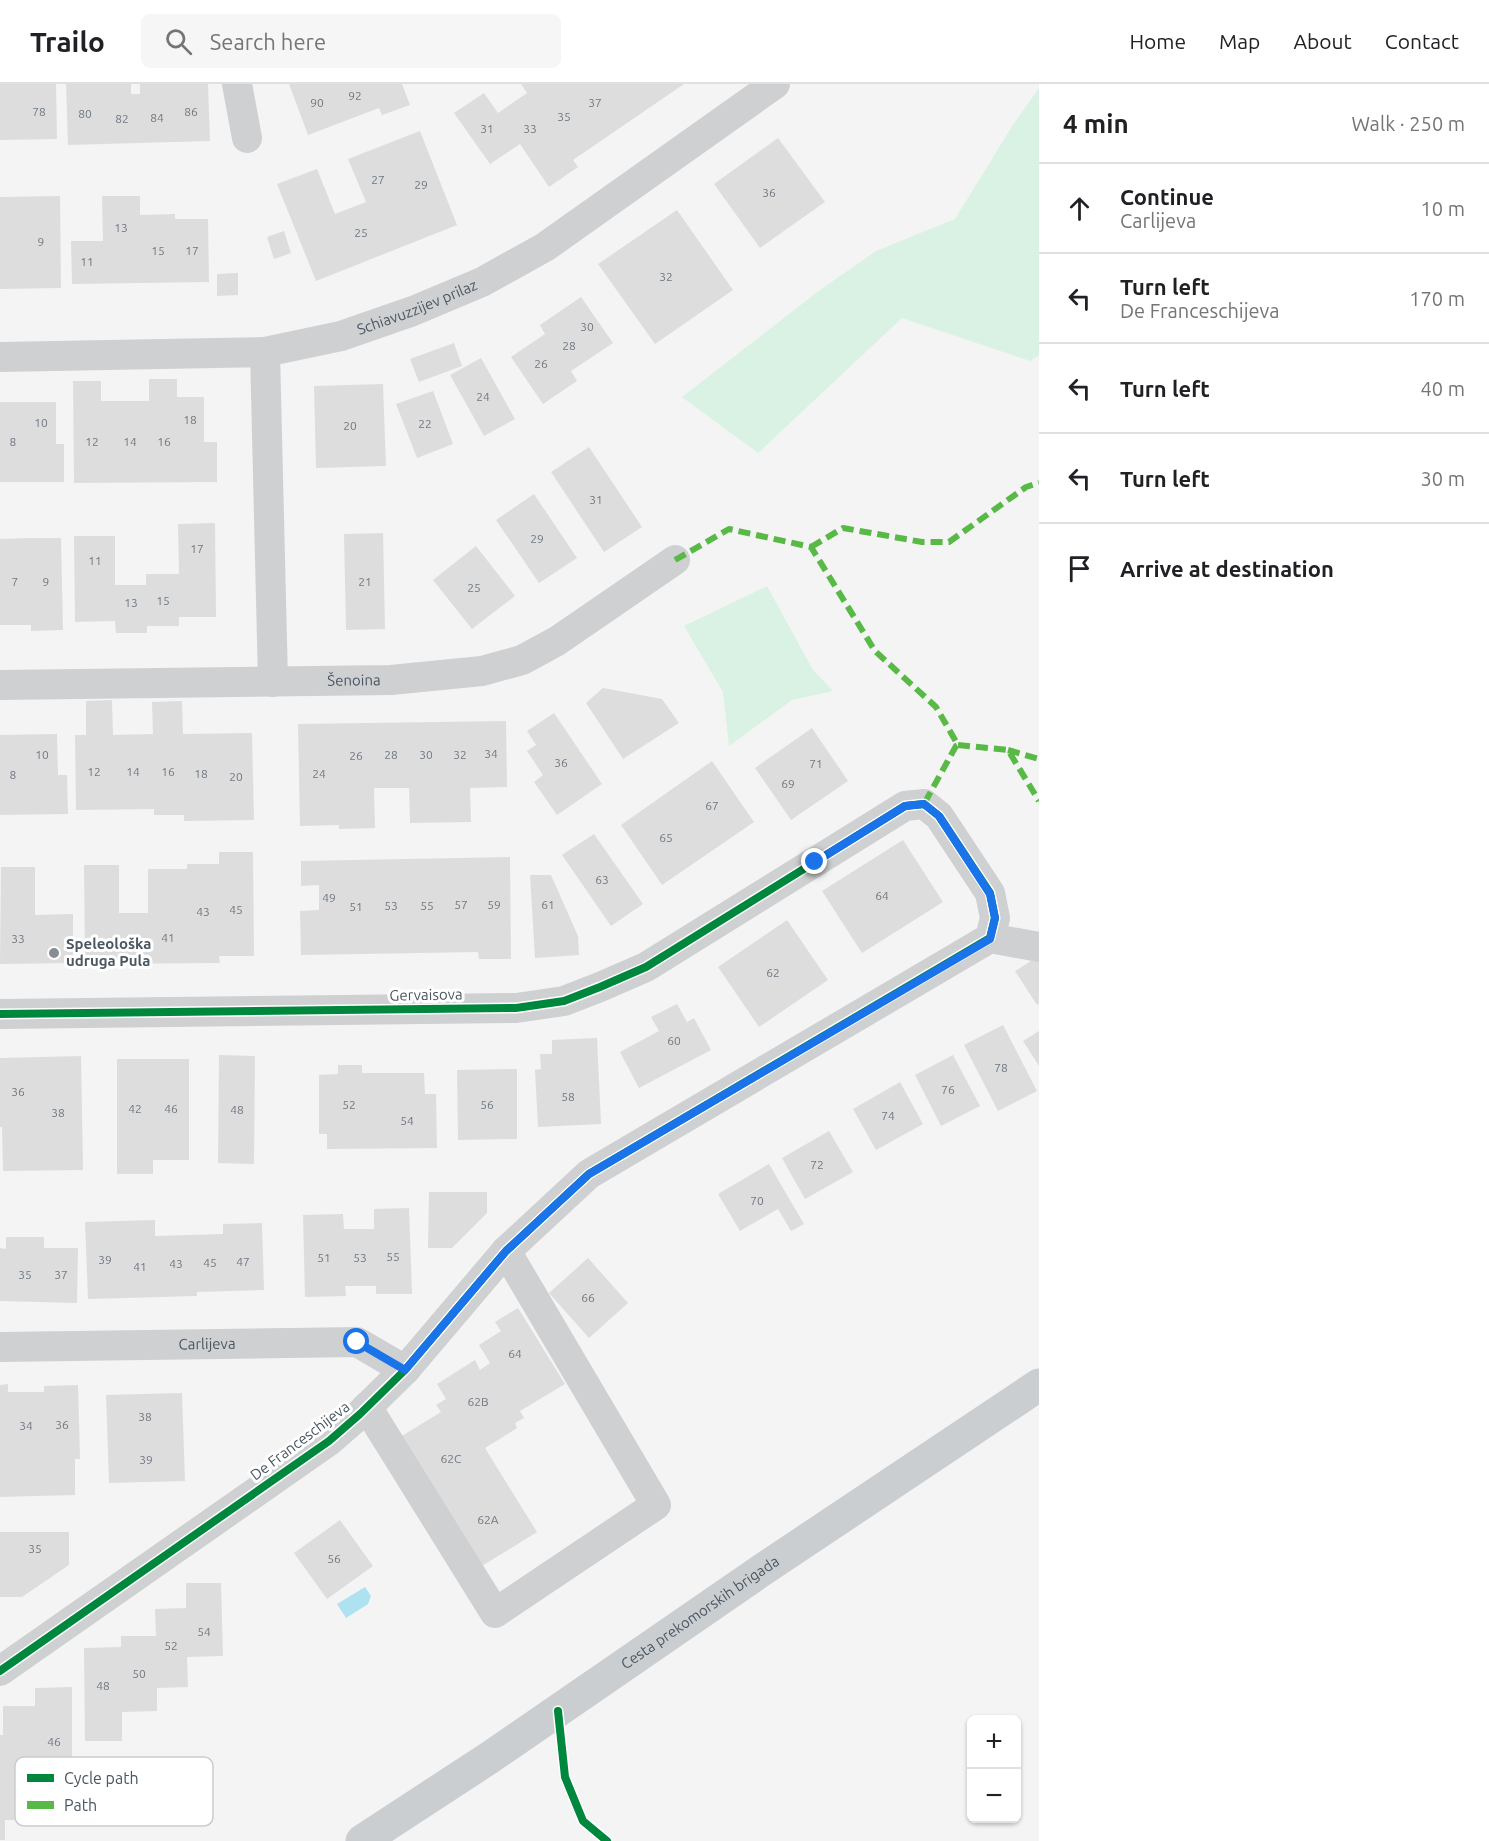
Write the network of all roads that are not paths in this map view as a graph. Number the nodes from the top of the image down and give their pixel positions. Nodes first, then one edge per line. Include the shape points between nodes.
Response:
1 (237, 84) edge
2 (775, 84) edge
3 (248, 138) dead end
4 (265, 352) junction
5 (0, 357) edge
6 (675, 560) dead end
7 (273, 682) junction
8 (0, 685) edge
9 (993, 928) junction
10 (1039, 947) edge
11 (0, 1014) edge
12 (506, 1251) junction
13 (0, 1347) edge
14 (405, 1370) junction
15 (1039, 1385) edge
16 (367, 1407) junction
17 (0, 1671) edge
18 (362, 1841) edge

1 - 3 street
2 - 4 street, Schiavuzzijev prilaz via 545,247 482,282 341,336
4 - 5 street, Schiavuzzijev prilaz
4 - 7 street
6 - 7 street, Šenoina via 522,660 482,671 391,680
7 - 8 street, Šenoina
9 - 10 street
9 - 11 street, Gervaisova via 990,894 939,816 924,804 905,806 646,967 564,1001 516,1008
9 - 12 street, De Franceschijeva via 589,1174
12 - 14 street, De Franceschijeva
12 - 16 street via 656,1504 495,1613
13 - 14 street, Carlijeva via 357,1342
14 - 16 street, De Franceschijeva
15 - 18 main road, Cesta prekomorskih brigada
16 - 17 street, De Franceschijeva via 329,1441

